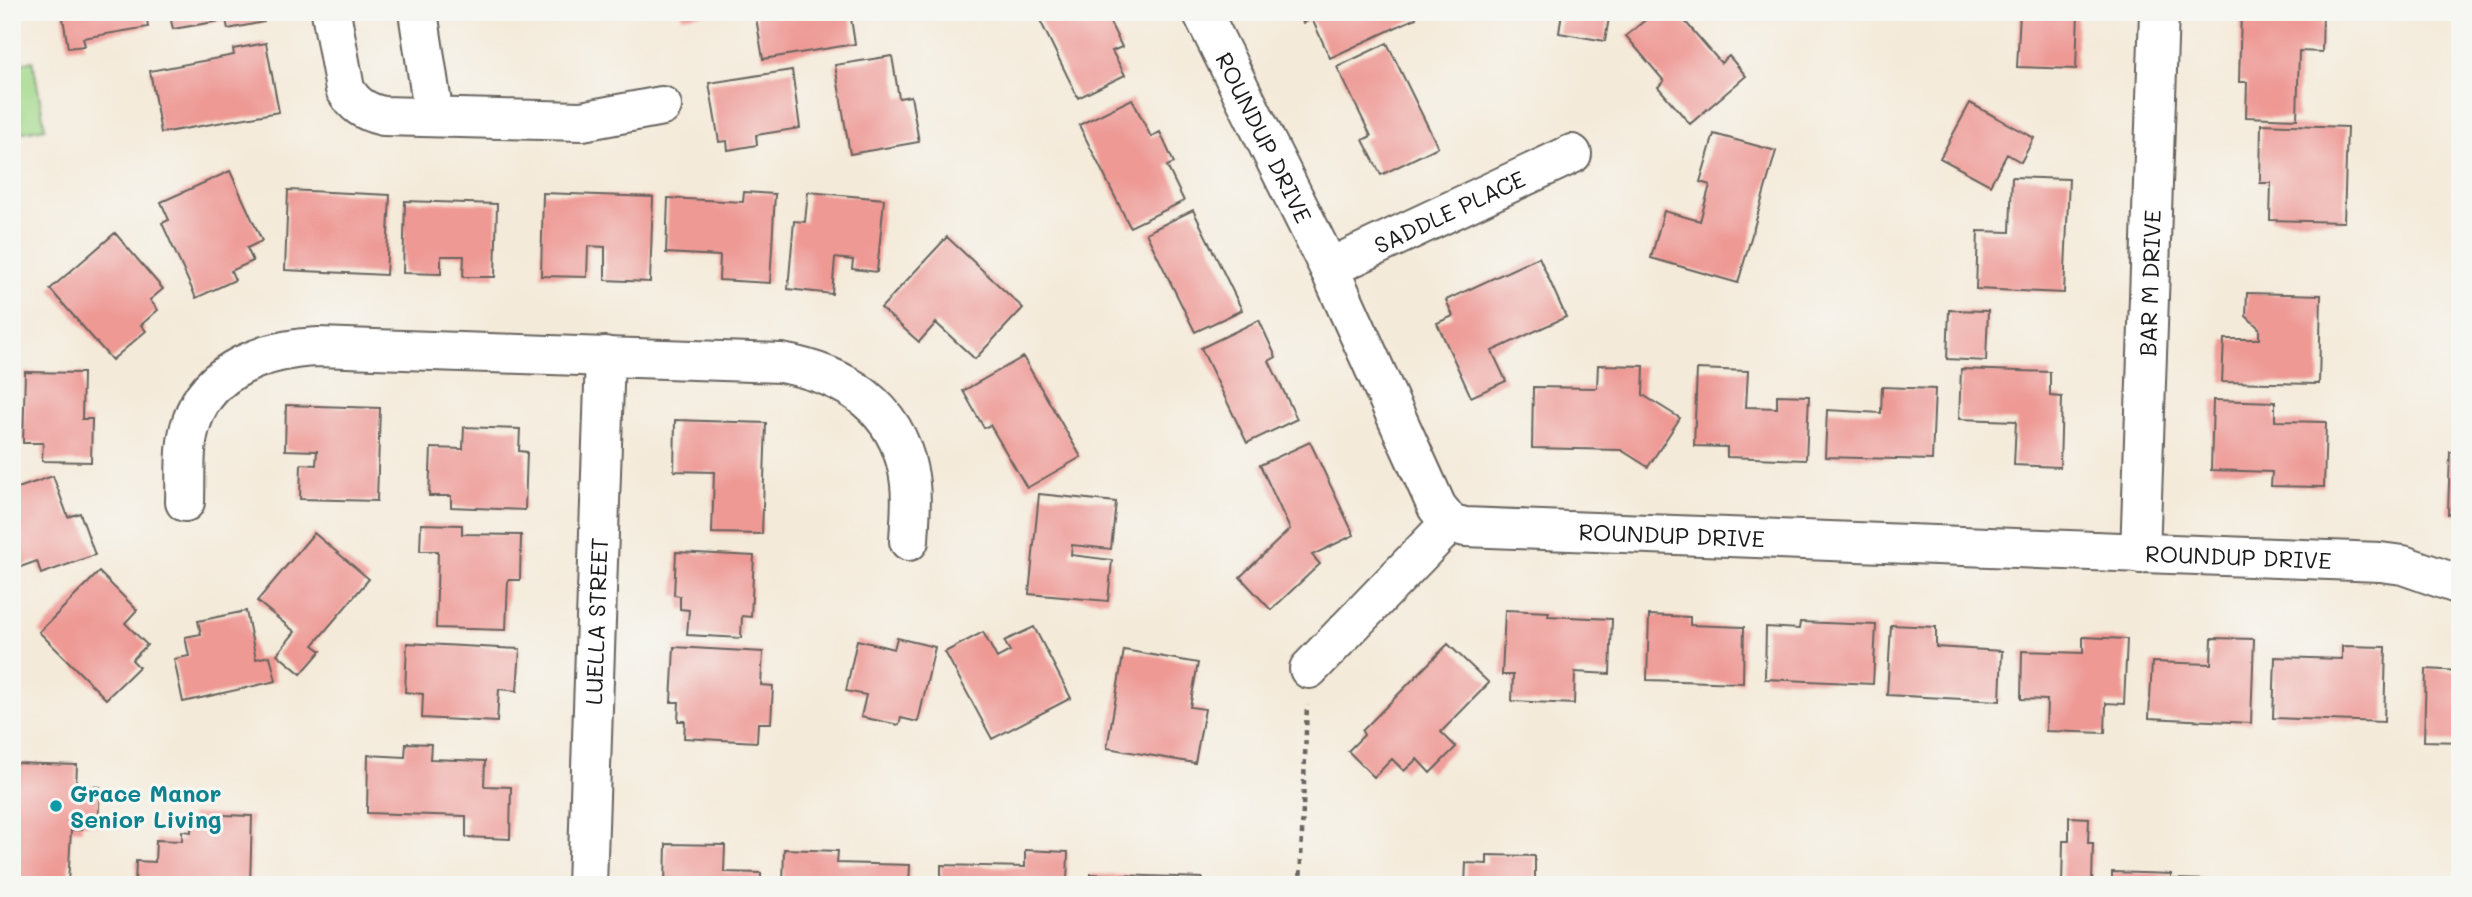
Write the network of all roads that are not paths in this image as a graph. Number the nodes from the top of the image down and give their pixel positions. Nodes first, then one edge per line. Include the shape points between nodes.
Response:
1 (331, 12) edge
2 (418, 12) edge
3 (1202, 12) edge
4 (2159, 12) edge
5 (662, 106) dead end
6 (434, 117) junction
7 (1572, 155) dead end
8 (1329, 268) junction
9 (605, 356) junction
10 (185, 502) dead end
11 (1450, 523) junction
12 (909, 541) dead end
13 (2140, 554) junction
14 (2460, 585) edge
15 (1309, 669) road end
16 (587, 885) edge

1 - 6 street via 342,78 351,100 383,116
2 - 6 street
3 - 8 street, ROUNDUP DRIVE
4 - 13 street, BAR M DRIVE
5 - 6 street via 582,121
7 - 8 street, SADDLE PLACE
8 - 11 street, ROUNDUP DRIVE via 1437,507
9 - 10 street via 318,347 267,353 229,373 201,401 191,422
9 - 12 street via 781,363 831,376 855,389 876,407 903,453 911,494
9 - 16 street, LUELLA STREET
11 - 13 street, ROUNDUP DRIVE
11 - 15 street
13 - 14 street, ROUNDUP DRIVE via 2392,564

